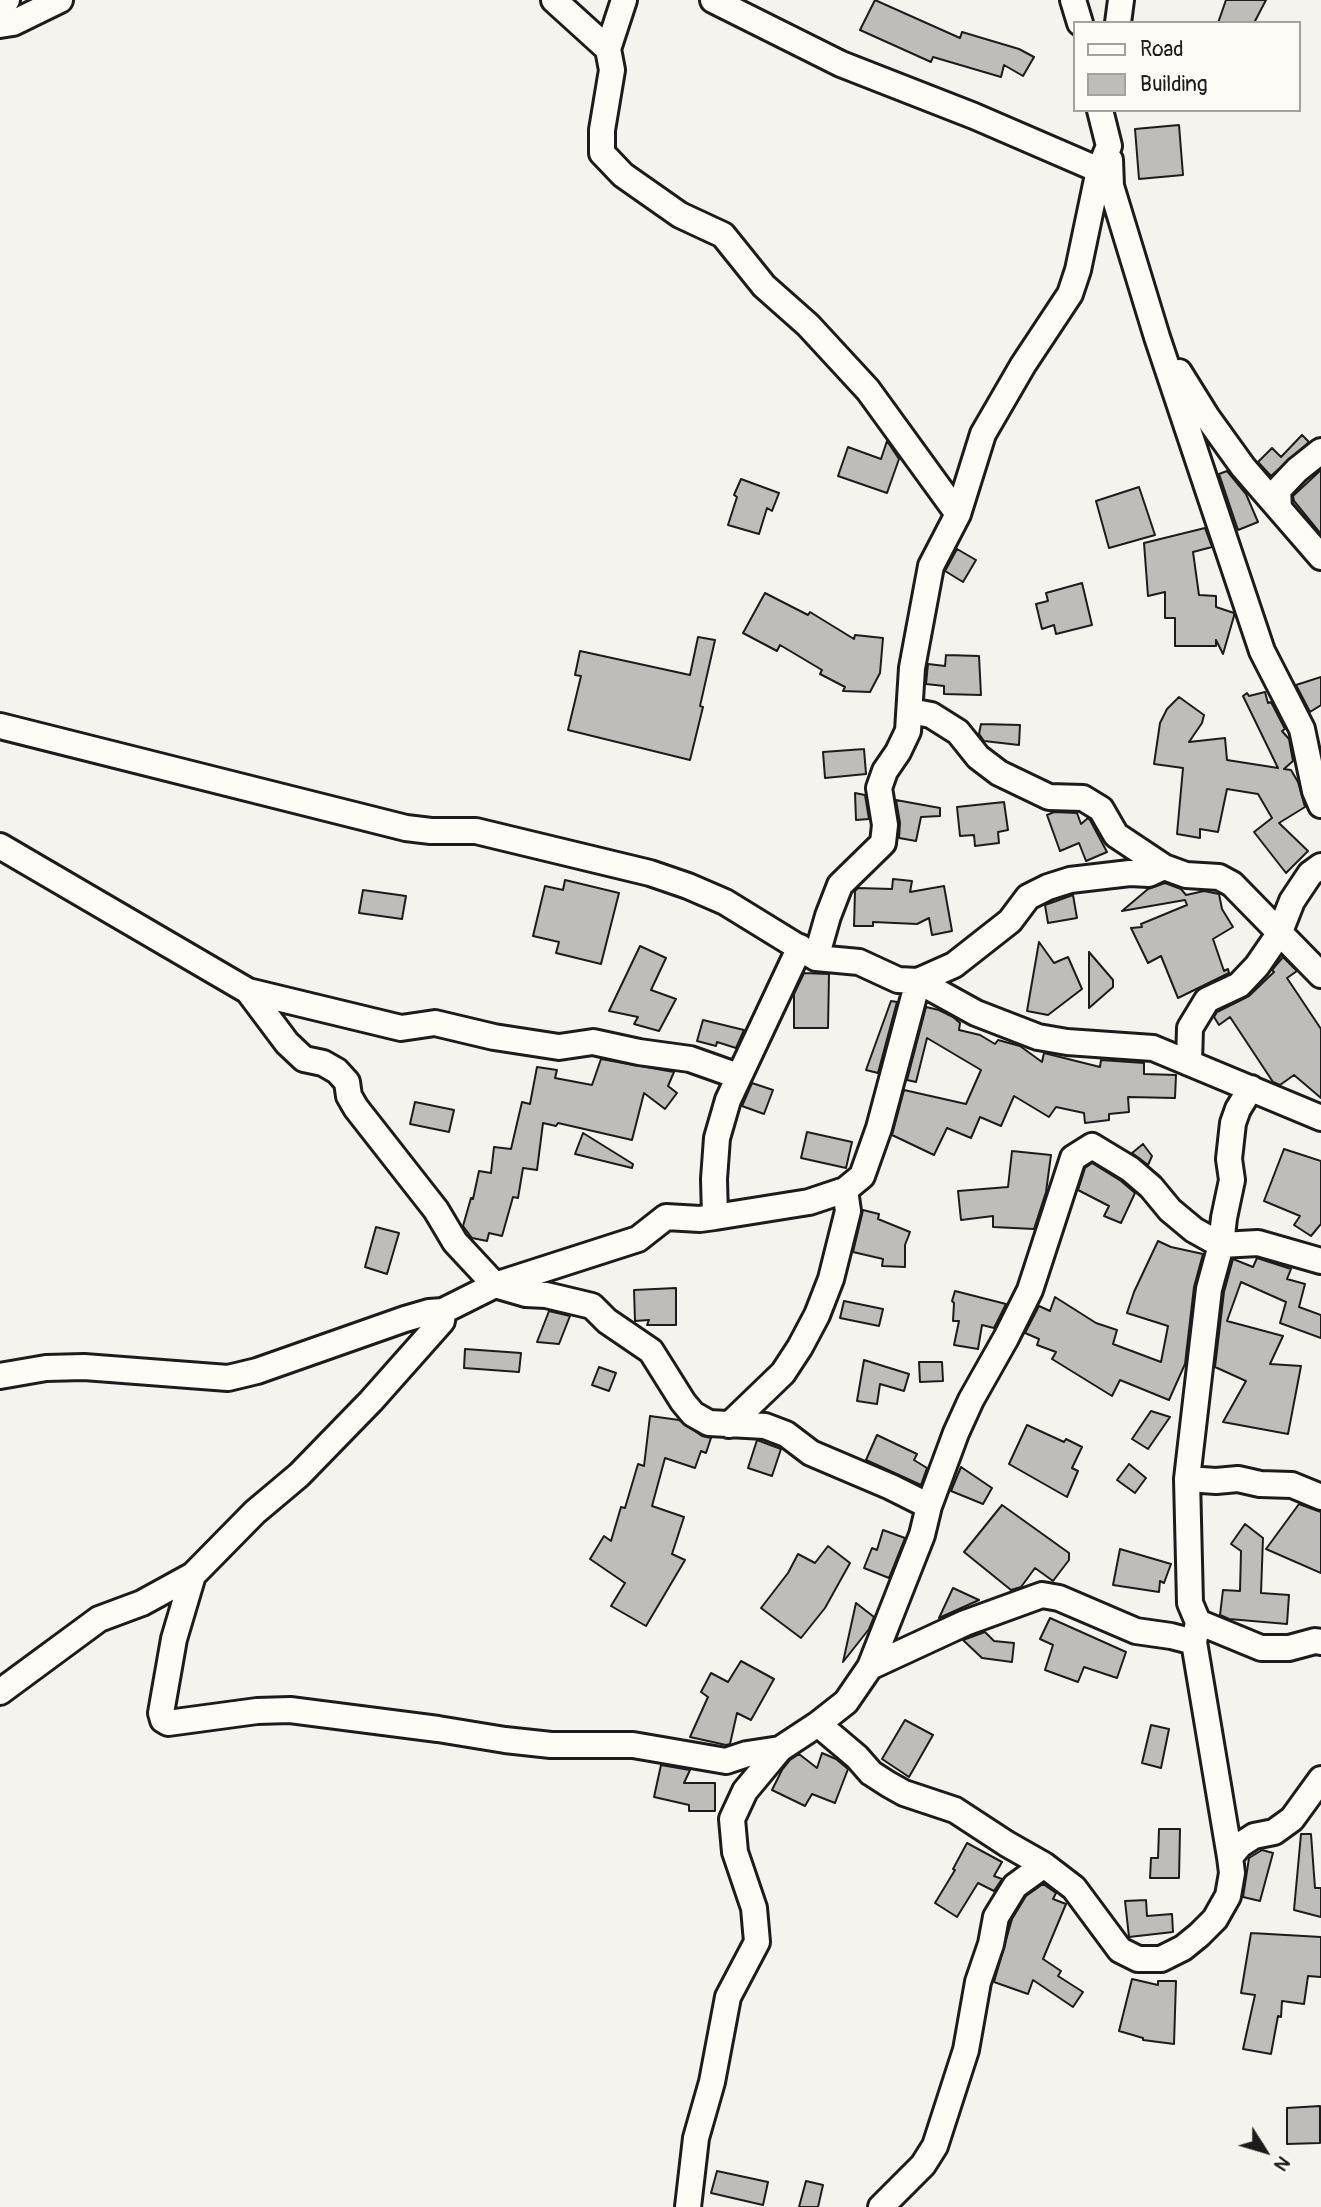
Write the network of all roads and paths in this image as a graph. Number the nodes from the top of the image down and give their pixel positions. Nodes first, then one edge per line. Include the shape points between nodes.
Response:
1 (7, 0) edge
2 (60, 0) edge
3 (554, 0) edge
4 (624, 0) edge
5 (713, 0) edge
6 (1073, 0) edge
7 (1121, 0) edge
8 (0, 9) edge
9 (1079, 21) edge
10 (1118, 21) edge
11 (0, 25) edge
12 (608, 49) junction
13 (1100, 112) edge
14 (1111, 112) edge
15 (1109, 146) junction
16 (1099, 170) junction
17 (1157, 337) junction
18 (1321, 451) edge
19 (1279, 508) junction
20 (958, 514) junction
21 (1321, 557) edge
22 (910, 711) junction
23 (0, 726) edge
24 (1321, 806) edge
25 (0, 846) edge
26 (1321, 866) edge
27 (1164, 867) junction
28 (1279, 934) junction
29 (808, 953) junction
30 (1321, 975) edge
31 (918, 981) junction
32 (248, 991) junction
33 (1189, 1063) junction
34 (738, 1076) junction
35 (1251, 1087) junction
36 (1321, 1118) edge
37 (845, 1190) junction
38 (715, 1217) junction
39 (1221, 1245) junction
40 (1321, 1261) edge
41 (495, 1285) junction
42 (443, 1311) junction
43 (0, 1376) edge
44 (729, 1425) junction
45 (1186, 1479) junction
46 (1321, 1497) edge
47 (929, 1506) junction
48 (192, 1575) junction
49 (1196, 1632) junction
50 (1321, 1642) edge
51 (870, 1667) junction
52 (0, 1692) edge
53 (818, 1724) junction
54 (780, 1749) junction
55 (1321, 1779) edge
56 (1230, 1857) junction
57 (1044, 1865) junction
58 (688, 2207) edge
59 (881, 2207) edge

1 - 8 street
2 - 11 street
3 - 12 street
4 - 12 street
5 - 16 street via 841,64
6 - 9 street
7 - 10 street
12 - 20 street via 612,70 602,153 623,175 680,215 723,235 764,286 808,325 868,390
13 - 15 street
14 - 15 street
15 - 16 street
15 - 17 street via 1111,186
16 - 20 street via 1070,294 984,434
17 - 19 street via 1207,417
17 - 24 street via 1262,651 1302,729
18 - 19 street via 1278,489
19 - 21 street
20 - 22 street via 931,566 912,668
22 - 27 street via 931,715 958,732 978,757 999,773 1049,797 1083,799 1101,809 1116,835
22 - 29 street via 908,731 879,788 883,843 840,885
23 - 29 street via 406,828 476,831 650,873 725,902
25 - 32 street
26 - 28 street via 1310,874 1293,901
27 - 28 street via 1186,875 1219,877 1232,884
27 - 31 street via 1149,874 1070,880 1048,887 1028,897 1010,921 954,965
28 - 30 street
28 - 33 street via 1239,985 1207,1000 1189,1028
29 - 31 street via 859,962 898,980
29 - 34 street
31 - 33 street via 976,1013 1038,1037 1153,1048
31 - 37 street via 879,1128 862,1176
32 - 34 street via 401,1028 435,1023 559,1047 593,1042 690,1059
32 - 41 street via 304,1059 337,1071 356,1108 436,1210 455,1242
33 - 35 street
34 - 38 street via 718,1138
35 - 36 street
35 - 39 street via 1233,1123 1232,1180
37 - 38 street via 809,1202
37 - 44 street via 846,1222 817,1315 783,1373
38 - 41 street via 666,1217 638,1239
39 - 40 street via 1258,1242
39 - 45 street via 1209,1289
39 - 47 street via 1170,1210 1130,1169 1092,1146 1073,1158 1030,1290 971,1400
41 - 42 street
41 - 44 street via 592,1306 651,1351 693,1414 709,1423
42 - 43 street via 405,1319 228,1378 84,1367
42 - 48 street via 442,1321 371,1401
44 - 47 street via 765,1426 786,1434 811,1453
45 - 46 street via 1292,1485
45 - 49 street via 1190,1603
47 - 51 street
48 - 52 street via 142,1603 99,1619
48 - 54 street via 174,1639 161,1713 168,1723 290,1710 551,1745 633,1745 726,1761
49 - 50 street via 1261,1648
49 - 51 street via 1136,1630 1042,1595 965,1623
49 - 56 street
51 - 53 street via 846,1702
53 - 54 street
53 - 57 street via 888,1784 955,1810
54 - 58 street via 744,1791 732,1819 735,1852 754,1908 757,1942 727,1997 712,2082 696,2138
55 - 56 street via 1292,1819 1274,1832 1254,1836
56 - 57 street via 1228,1896 1215,1919 1183,1948 1160,1959 1138,1959 1120,1950 1073,1888
57 - 59 street via 1015,1886 996,1917 966,2050 935,2146 915,2174

